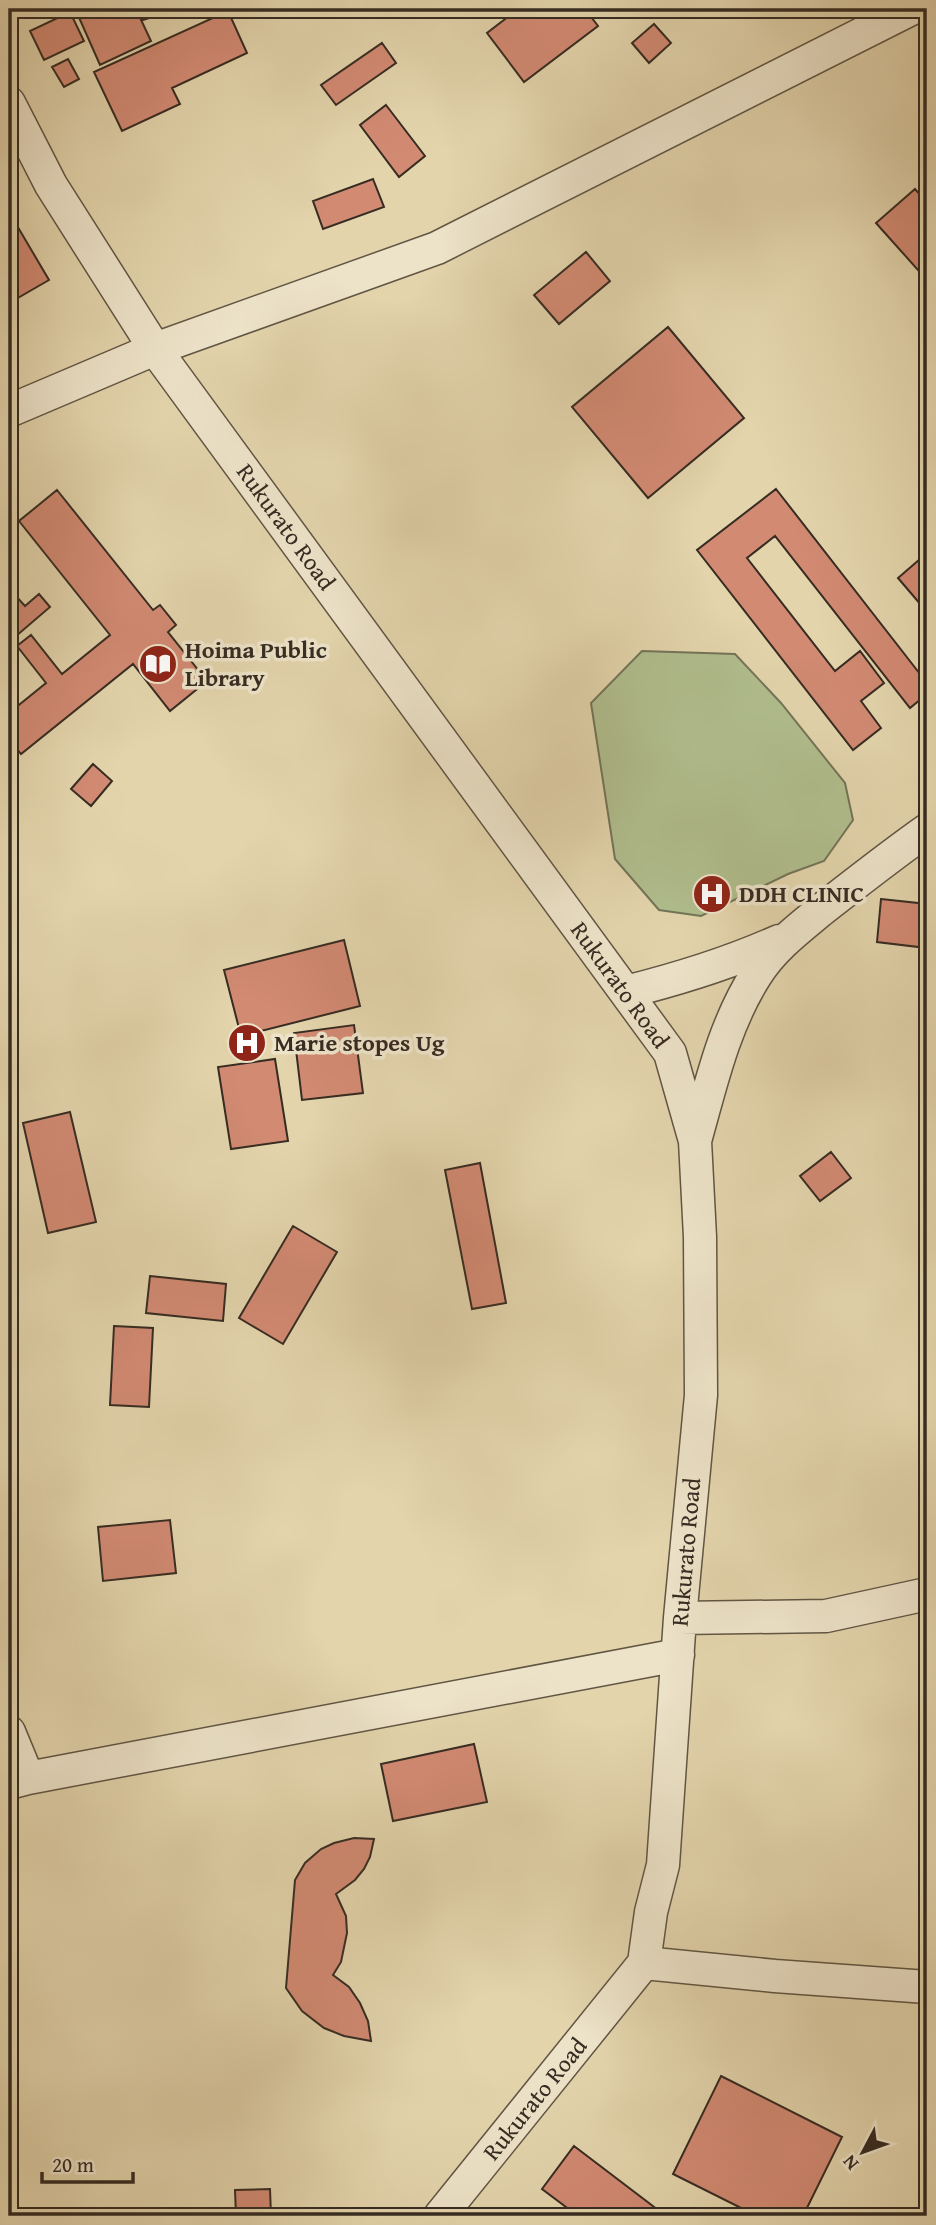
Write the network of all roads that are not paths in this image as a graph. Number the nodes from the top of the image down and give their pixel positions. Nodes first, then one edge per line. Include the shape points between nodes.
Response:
1 (911, 9) edge
2 (9, 103) edge
3 (155, 349) junction
4 (9, 411) edge
5 (927, 830) edge
6 (787, 937) junction
7 (625, 992) junction
8 (695, 1141) junction
9 (927, 1594) edge
10 (680, 1618) junction
11 (678, 1655) junction
12 (9, 1732) edge
13 (18, 1780) edge
14 (644, 1963) junction
15 (927, 1987) edge
16 (440, 2216) edge

1 - 3 street via 437,248
2 - 3 street, Rukurato Road via 51,185
3 - 4 street
3 - 7 street, Rukurato Road
5 - 6 street
6 - 7 street via 735,960
6 - 8 street via 757,973 736,1012
7 - 8 street, Rukurato Road via 670,1053
8 - 10 street, Rukurato Road via 701,1395
9 - 10 street via 826,1616
10 - 11 street, Rukurato Road
11 - 13 street
11 - 14 street, Rukurato Road via 663,1865
12 - 13 street
14 - 15 street
14 - 16 street, Rukurato Road

